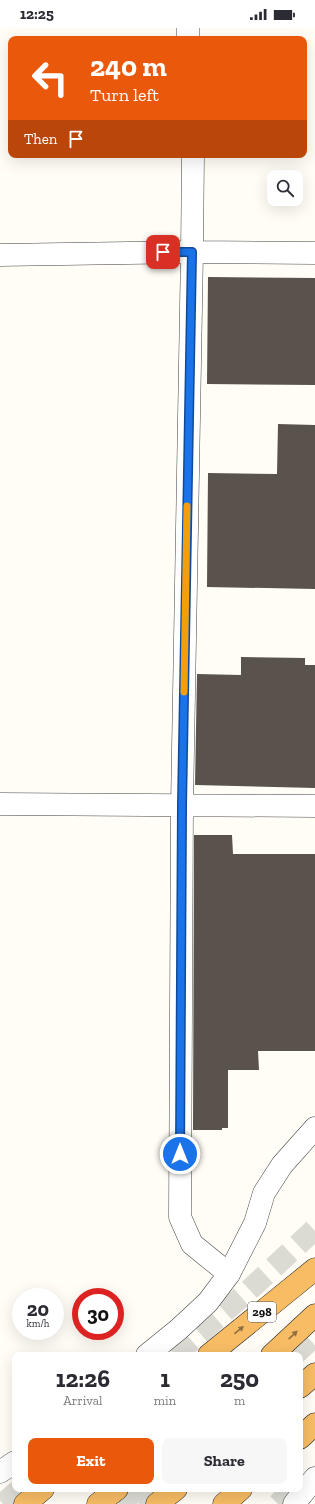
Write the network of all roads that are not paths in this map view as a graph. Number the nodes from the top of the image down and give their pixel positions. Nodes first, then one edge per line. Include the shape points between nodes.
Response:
1 (193, 158) edge
2 (192, 252) junction
3 (315, 253) edge
4 (0, 255) edge
5 (0, 804) edge
6 (182, 805) junction
7 (315, 806) edge
8 (315, 1128) edge
9 (315, 1269) edge
10 (229, 1274) junction
11 (315, 1315) edge
12 (151, 1352) edge
13 (212, 1352) edge
14 (275, 1352) edge
15 (315, 1374) edge
16 (303, 1384) edge
17 (315, 1424) edge
18 (303, 1435) edge
19 (12, 1464) edge
20 (0, 1472) edge
21 (315, 1478) edge
22 (39, 1492) edge
23 (113, 1492) edge
24 (172, 1492) edge
25 (238, 1492) edge
26 (25, 1504) edge
27 (98, 1504) edge
28 (157, 1504) edge
29 (224, 1504) edge
30 (294, 1504) edge

1 - 2 street
2 - 3 street
2 - 4 street
2 - 6 street
5 - 6 street
6 - 7 street
6 - 10 street via 180,1217 192,1244
8 - 10 street via 282,1165 264,1193 255,1223
13 -> 9 highway, 298
10 - 12 street via 208,1302
14 -> 11 highway
15 - 16 highway
17 - 18 highway
19 - 20 street
21 - 30 street
22 - 26 highway
23 - 27 highway
24 - 28 highway
25 - 29 highway

